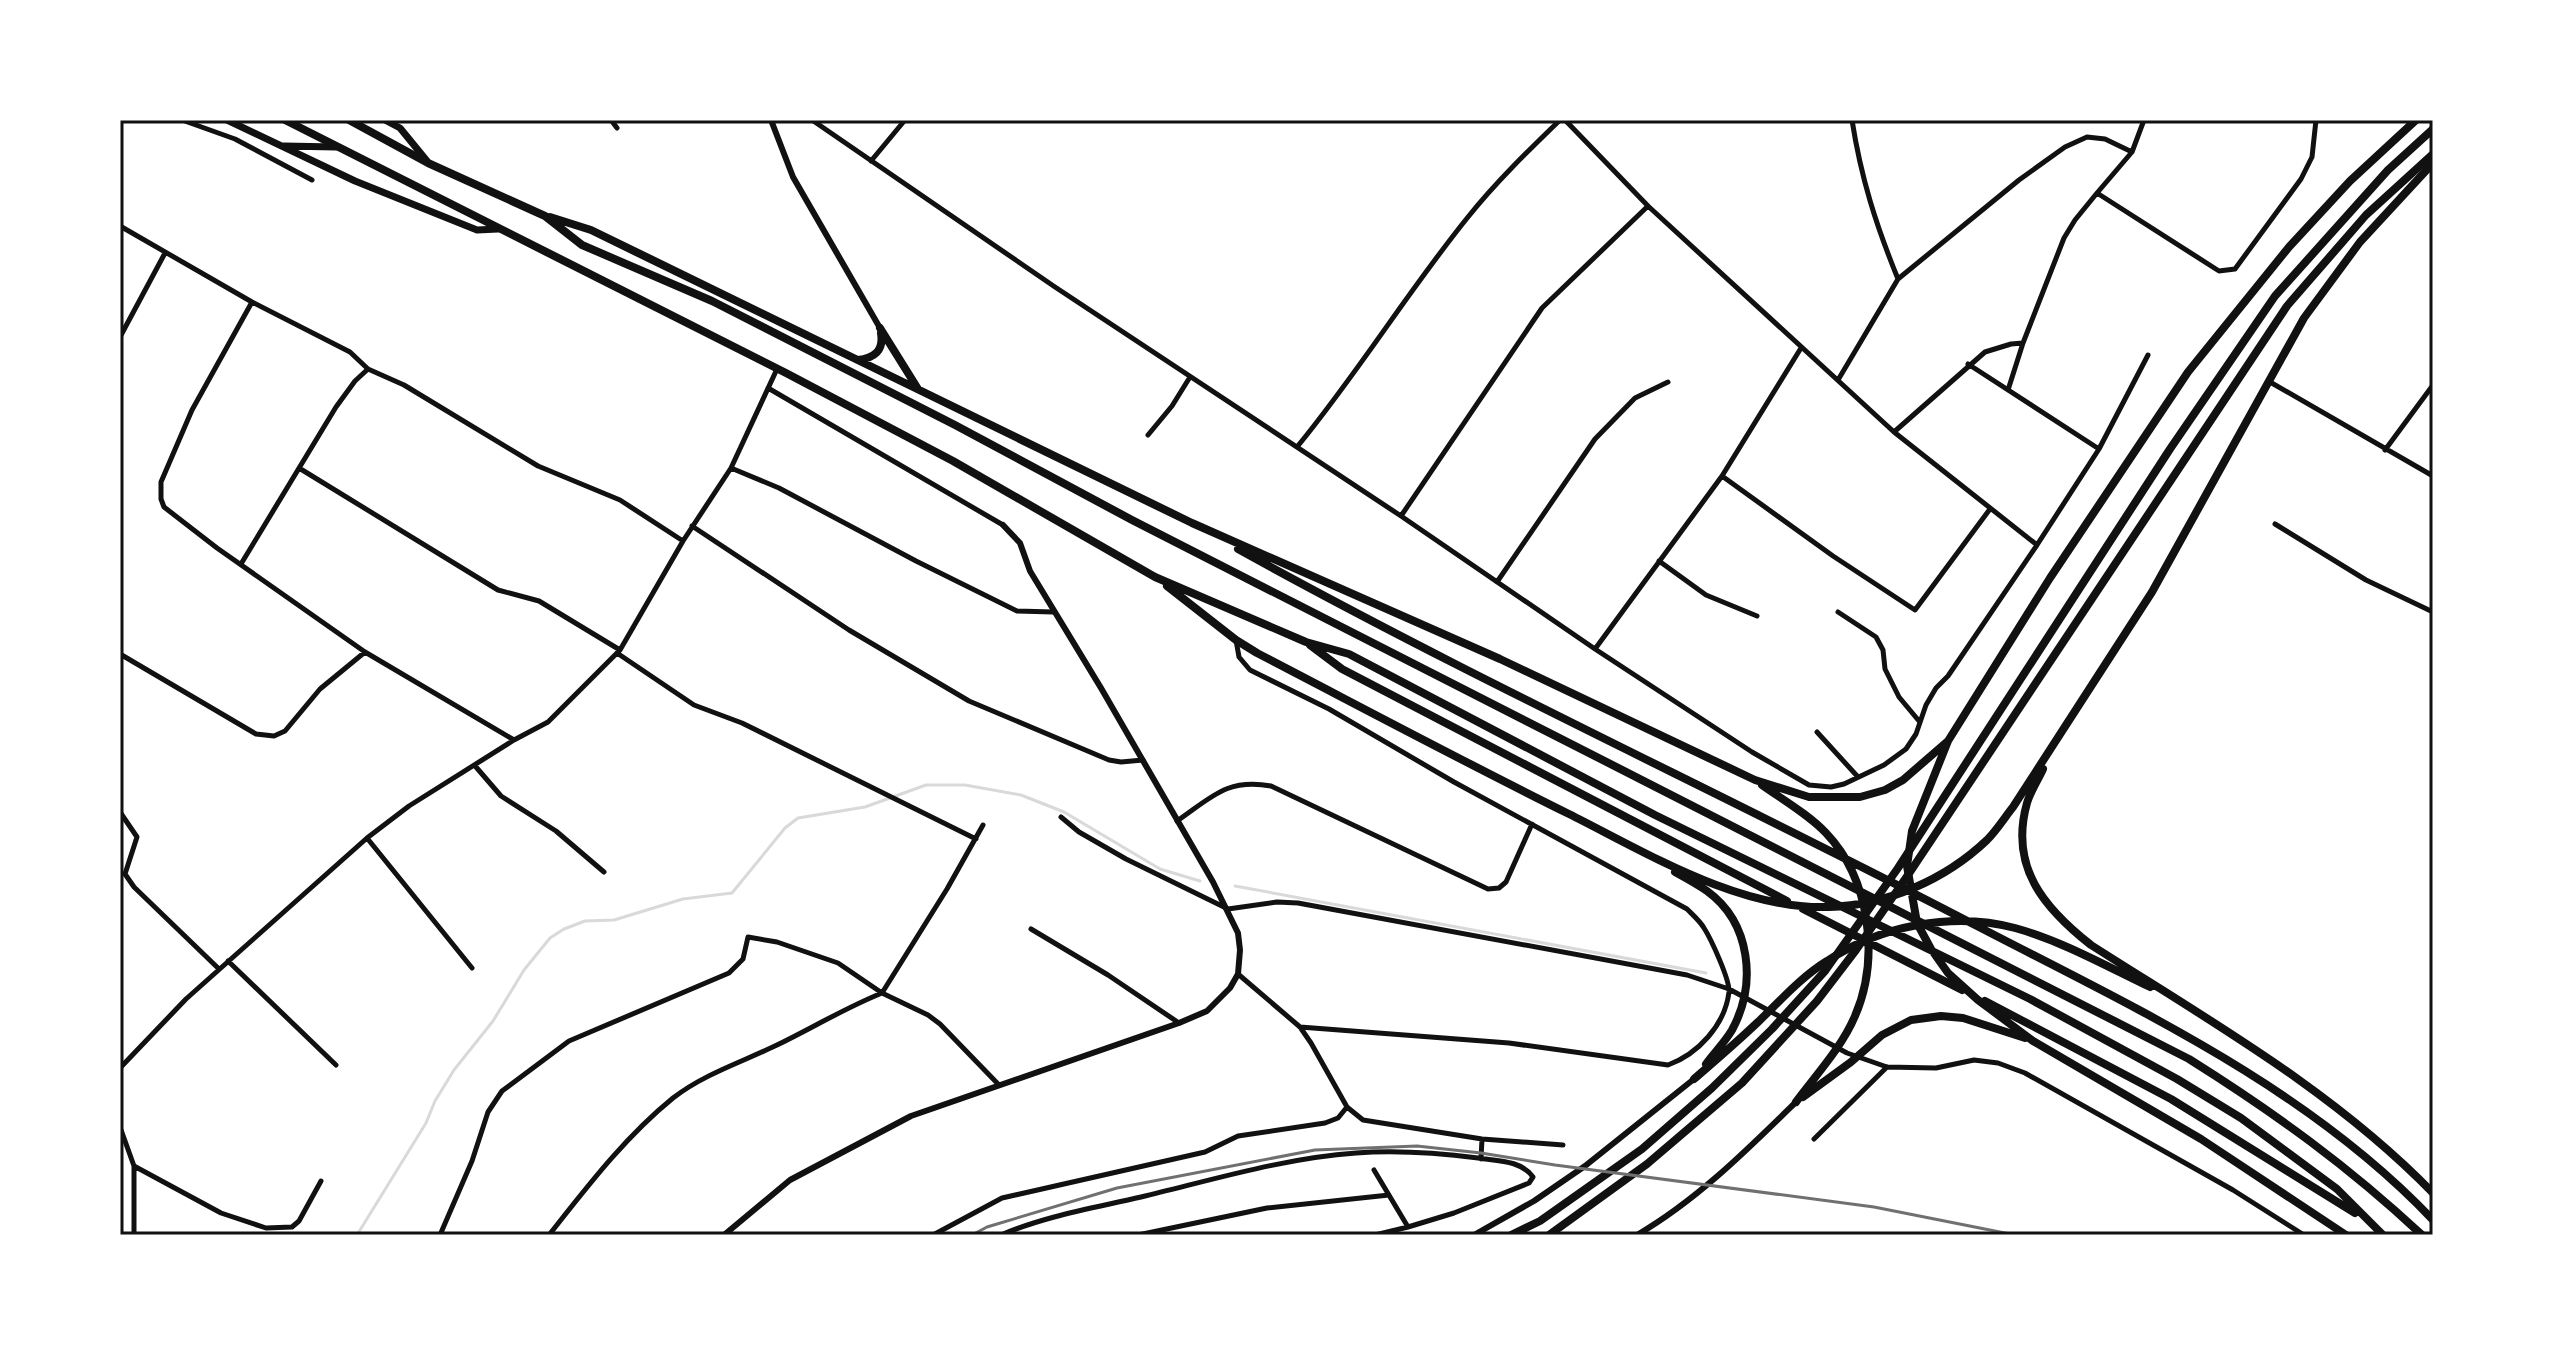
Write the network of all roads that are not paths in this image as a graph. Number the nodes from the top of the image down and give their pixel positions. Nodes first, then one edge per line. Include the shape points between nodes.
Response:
1 (182, 120) edge
2 (227, 120) edge
3 (285, 120) edge
4 (349, 120) edge
5 (385, 120) edge
6 (611, 120) edge
7 (771, 120) edge
8 (812, 120) edge
9 (905, 120) edge
10 (1563, 120) edge
11 (1852, 120) edge
12 (2144, 120) edge
13 (2316, 120) edge
14 (2416, 120) edge
15 (617, 128) dead end
16 (2433, 129) edge
17 (282, 146) junction
18 (336, 147) junction
19 (2132, 152) junction
20 (2433, 154) edge
21 (871, 161) junction
22 (428, 163) junction
23 (2433, 163) edge
24 (312, 180) dead end
25 (2097, 193) junction
26 (1648, 206) junction
27 (545, 216) junction
28 (120, 226) edge
29 (498, 229) junction
30 (165, 253) junction
31 (1898, 279) junction
32 (252, 302) junction
33 (880, 328) junction
34 (120, 337) edge
35 (2023, 343) junction
36 (1801, 348) junction
37 (2148, 355) dead end
38 (856, 361) junction
39 (1968, 364) junction
40 (368, 369) junction
41 (777, 369) junction
42 (1190, 377) junction
43 (1838, 380) junction
44 (1668, 382) dead end
45 (2270, 382) junction
46 (2433, 385) edge
47 (768, 388) junction
48 (2008, 390) junction
49 (919, 391) junction
50 (1894, 432) junction
51 (1148, 435) dead end
52 (1297, 447) junction
53 (2099, 449) junction
54 (2385, 450) junction
55 (299, 468) junction
56 (731, 468) junction
57 (1722, 476) junction
58 (2433, 476) edge
59 (1990, 509) junction
60 (1401, 516) junction
61 (1192, 523) junction
62 (2275, 524) dead end
63 (1003, 525) joint
64 (692, 526) junction
65 (683, 541) junction
66 (2037, 545) junction
67 (1659, 561) junction
68 (241, 564) junction
69 (1155, 577) junction
70 (1497, 582) junction
71 (1053, 612) junction
72 (1838, 612) dead end
73 (2433, 612) edge
74 (1757, 616) dead end
75 (1236, 640) junction
76 (1306, 642) junction
77 (1595, 649) junction
78 (365, 652) junction
79 (618, 652) junction
80 (120, 654) edge
81 (1919, 721) junction
82 (1817, 732) dead end
83 (514, 740) junction
84 (1948, 741) junction
85 (2055, 743) junction
86 (1143, 760) junction
87 (476, 767) junction
88 (1858, 777) junction
89 (1755, 780) junction
90 (120, 812) edge
91 (1061, 817) dead end
92 (1177, 821) junction
93 (1532, 824) junction
94 (983, 825) dead end
95 (367, 838) junction
96 (976, 839) junction
97 (1641, 851) junction
98 (604, 872) dead end
99 (1228, 909) junction
100 (1031, 929) dead end
101 (228, 961) junction
102 (472, 968) dead end
103 (219, 969) junction
104 (1238, 974) junction
105 (1729, 989) junction
106 (882, 993) junction
107 (2183, 1003) junction
108 (1179, 1023) junction
109 (1300, 1027) junction
110 (2033, 1041) junction
111 (336, 1065) dead end
112 (1887, 1067) junction
113 (120, 1068) edge
114 (1694, 1079) junction
115 (1000, 1086) junction
116 (1796, 1102) junction
117 (1347, 1107) junction
118 (120, 1127) edge
119 (1482, 1139) junction
120 (1814, 1139) dead end
121 (1563, 1145) dead end
122 (1481, 1159) junction
123 (134, 1166) junction
124 (1374, 1170) dead end
125 (321, 1181) dead end
126 (2433, 1193) edge
127 (1389, 1195) junction
128 (2366, 1219) junction
129 (2433, 1220) edge
130 (1408, 1227) junction
131 (1551, 1234) edge
132 (134, 1235) edge
133 (440, 1235) edge
134 (549, 1235) edge
135 (724, 1235) edge
136 (933, 1235) edge
137 (1001, 1235) edge
138 (1138, 1235) edge
139 (1375, 1235) edge
140 (1474, 1235) edge
141 (1511, 1235) edge
142 (1637, 1235) edge
143 (2304, 1235) edge
144 (2346, 1235) edge
145 (2383, 1235) edge
146 (2422, 1235) edge

1 - 24 street via 235,139
2 - 17 main road
3 - 18 main road
4 - 22 main road
5 - 22 main road via 400,128
6 - 15 street
7 - 33 street via 793,177
8 - 21 street
9 - 21 street
10 - 26 street
10 - 52 street via 1516,161 1468,216
11 - 31 street via 1870,206
12 - 19 street
13 - 25 street via 2312,157 2301,179 2235,269 2219,271
14 - 84 main road via 2350,181 2259,282 2188,372
16 - 141 main road via 2378,180 2275,296 1825,971 1712,1088 1642,1149 1540,1221
17 - 18 main road
17 - 29 main road via 477,230
18 - 29 main road
19 - 25 street
19 - 31 street via 2087,137 2065,147
20 - 131 main road via 2366,215 2287,306 1910,872 1817,1001 1742,1083 1647,1164
21 - 42 street
22 - 27 main road
23 - 45 main road via 2337,272 2304,318
25 - 35 street via 2064,238
26 - 36 street
26 - 60 street via 1542,308
27 - 38 main road via 591,230
27 - 146 main road via 582,245 712,301 2189,1059 2307,1137
28 - 30 street
29 - 41 main road
30 - 32 street
30 - 34 street
31 - 43 street
32 - 40 street via 350,352
32 - 68 street via 192,410 159,490 171,514
33 - 38 main road via 877,354
33 - 49 main road
35 - 39 street via 1985,352
35 - 48 street
36 - 43 street
36 - 57 street
37 - 53 street
38 - 49 main road
39 - 48 street
39 - 50 street
40 - 55 street via 342,399
40 - 65 street via 538,466 620,500
41 - 47 street
41 - 69 main road via 953,461
42 - 51 street
42 - 52 street
43 - 50 street
44 - 70 street via 1635,398 1595,439
45 - 54 street
45 - 85 main road via 2152,592
46 - 54 street
47 - 56 street
47 - 63 street
48 - 53 street
49 - 61 main road
50 - 59 street
52 - 60 street
53 - 66 street
54 - 58 street
55 - 68 street
55 - 79 street via 498,590 539,601
56 - 64 street
56 - 71 street via 1017,611
57 - 59 street via 1915,610
57 - 67 street
59 - 66 street
60 - 70 street
61 - 89 main road via 1500,659
61 - 129 main road via 1370,622 2166,1024 2312,1115
62 - 73 street via 2366,580
63 - 71 street via 1020,543
64 - 65 street
64 - 86 street via 849,630 969,701 1109,760
65 - 79 street
66 - 81 street via 1936,688
67 - 74 street via 1706,595
67 - 77 street
68 - 78 street
69 - 75 main road
69 - 76 main road
70 - 77 street
71 - 86 street
72 - 81 street via 1876,637 1899,697
75 - 93 street via 1239,657 1250,670
75 - 97 main road
76 - 128 main road via 1356,676 2171,1099
76 - 128 main road via 1349,654 1655,815 2137,1057 2272,1140 2337,1189
77 - 88 street via 1809,785 1831,787
78 - 80 street via 274,736 256,734
78 - 83 street
79 - 83 street via 548,722
79 - 96 street via 694,705 742,723
81 - 88 street via 1906,749
82 - 88 street
83 - 87 street
84 - 89 main road via 1903,780 1860,797 1809,797
84 - 110 main road via 1912,831 1907,866 1917,923 1948,973
85 - 97 main road via 1988,839 1936,877 1891,897 1829,907 1796,906 1733,890
85 - 107 main road via 2024,818 2023,843 2038,894 2062,923 2091,945
86 - 92 street
87 - 95 street
87 - 98 street via 501,796 556,831
89 - 116 main road via 1825,831 1861,897 1866,922 1869,956 1855,1017
90 - 103 street via 137,837 125,874
91 - 99 street via 1126,859
92 - 93 street via 1229,786 1271,786 1488,889 1506,882
92 - 99 street
93 - 105 street via 1687,909 1704,928
94 - 96 street
95 - 101 street
95 - 102 street
96 - 106 street
97 - 114 main road via 1709,893 1742,935 1748,977 1741,1007 1731,1030
99 - 104 street via 1238,933
99 - 105 street via 1298,903 1687,975
100 - 108 street
101 - 103 street
101 - 111 street
103 - 113 street
104 - 108 street via 1222,999
104 - 109 street
105 - 109 street via 1723,1014 1705,1042 1668,1065 1509,1043
105 - 112 street via 1847,1053
106 - 115 street via 940,1024
106 - 133 street via 838,963 748,937 743,959 729,973 569,1041 502,1091 488,1112
106 - 134 street via 712,1074 672,1099 609,1161
107 - 114 main road via 2066,946 2014,928 1961,922 1902,928 1861,941 1826,961
107 - 126 main road via 2289,1072 2398,1157
108 - 115 street
109 - 117 street
110 - 116 main road via 1963,1018 1911,1020 1882,1035
110 - 144 main road
112 - 120 street
112 - 143 street via 1936,1068 1974,1060 2025,1073 2209,1175
114 - 140 street via 1585,1166
115 - 135 street via 911,1116 809,1169
116 - 142 street via 1721,1173
117 - 119 street via 1373,1123
117 - 136 street via 1325,1123 1238,1136 1205,1152 1002,1198
118 - 123 street
119 - 121 street
119 - 122 street
122 - 130 street via 1509,1162 1533,1177 1518,1188
122 - 137 street via 1358,1152 1314,1158 1068,1214
123 - 125 street via 221,1213 266,1228 292,1227
123 - 132 street
124 - 127 street
127 - 130 street
127 - 138 street via 1267,1208
128 - 145 main road
130 - 139 street

